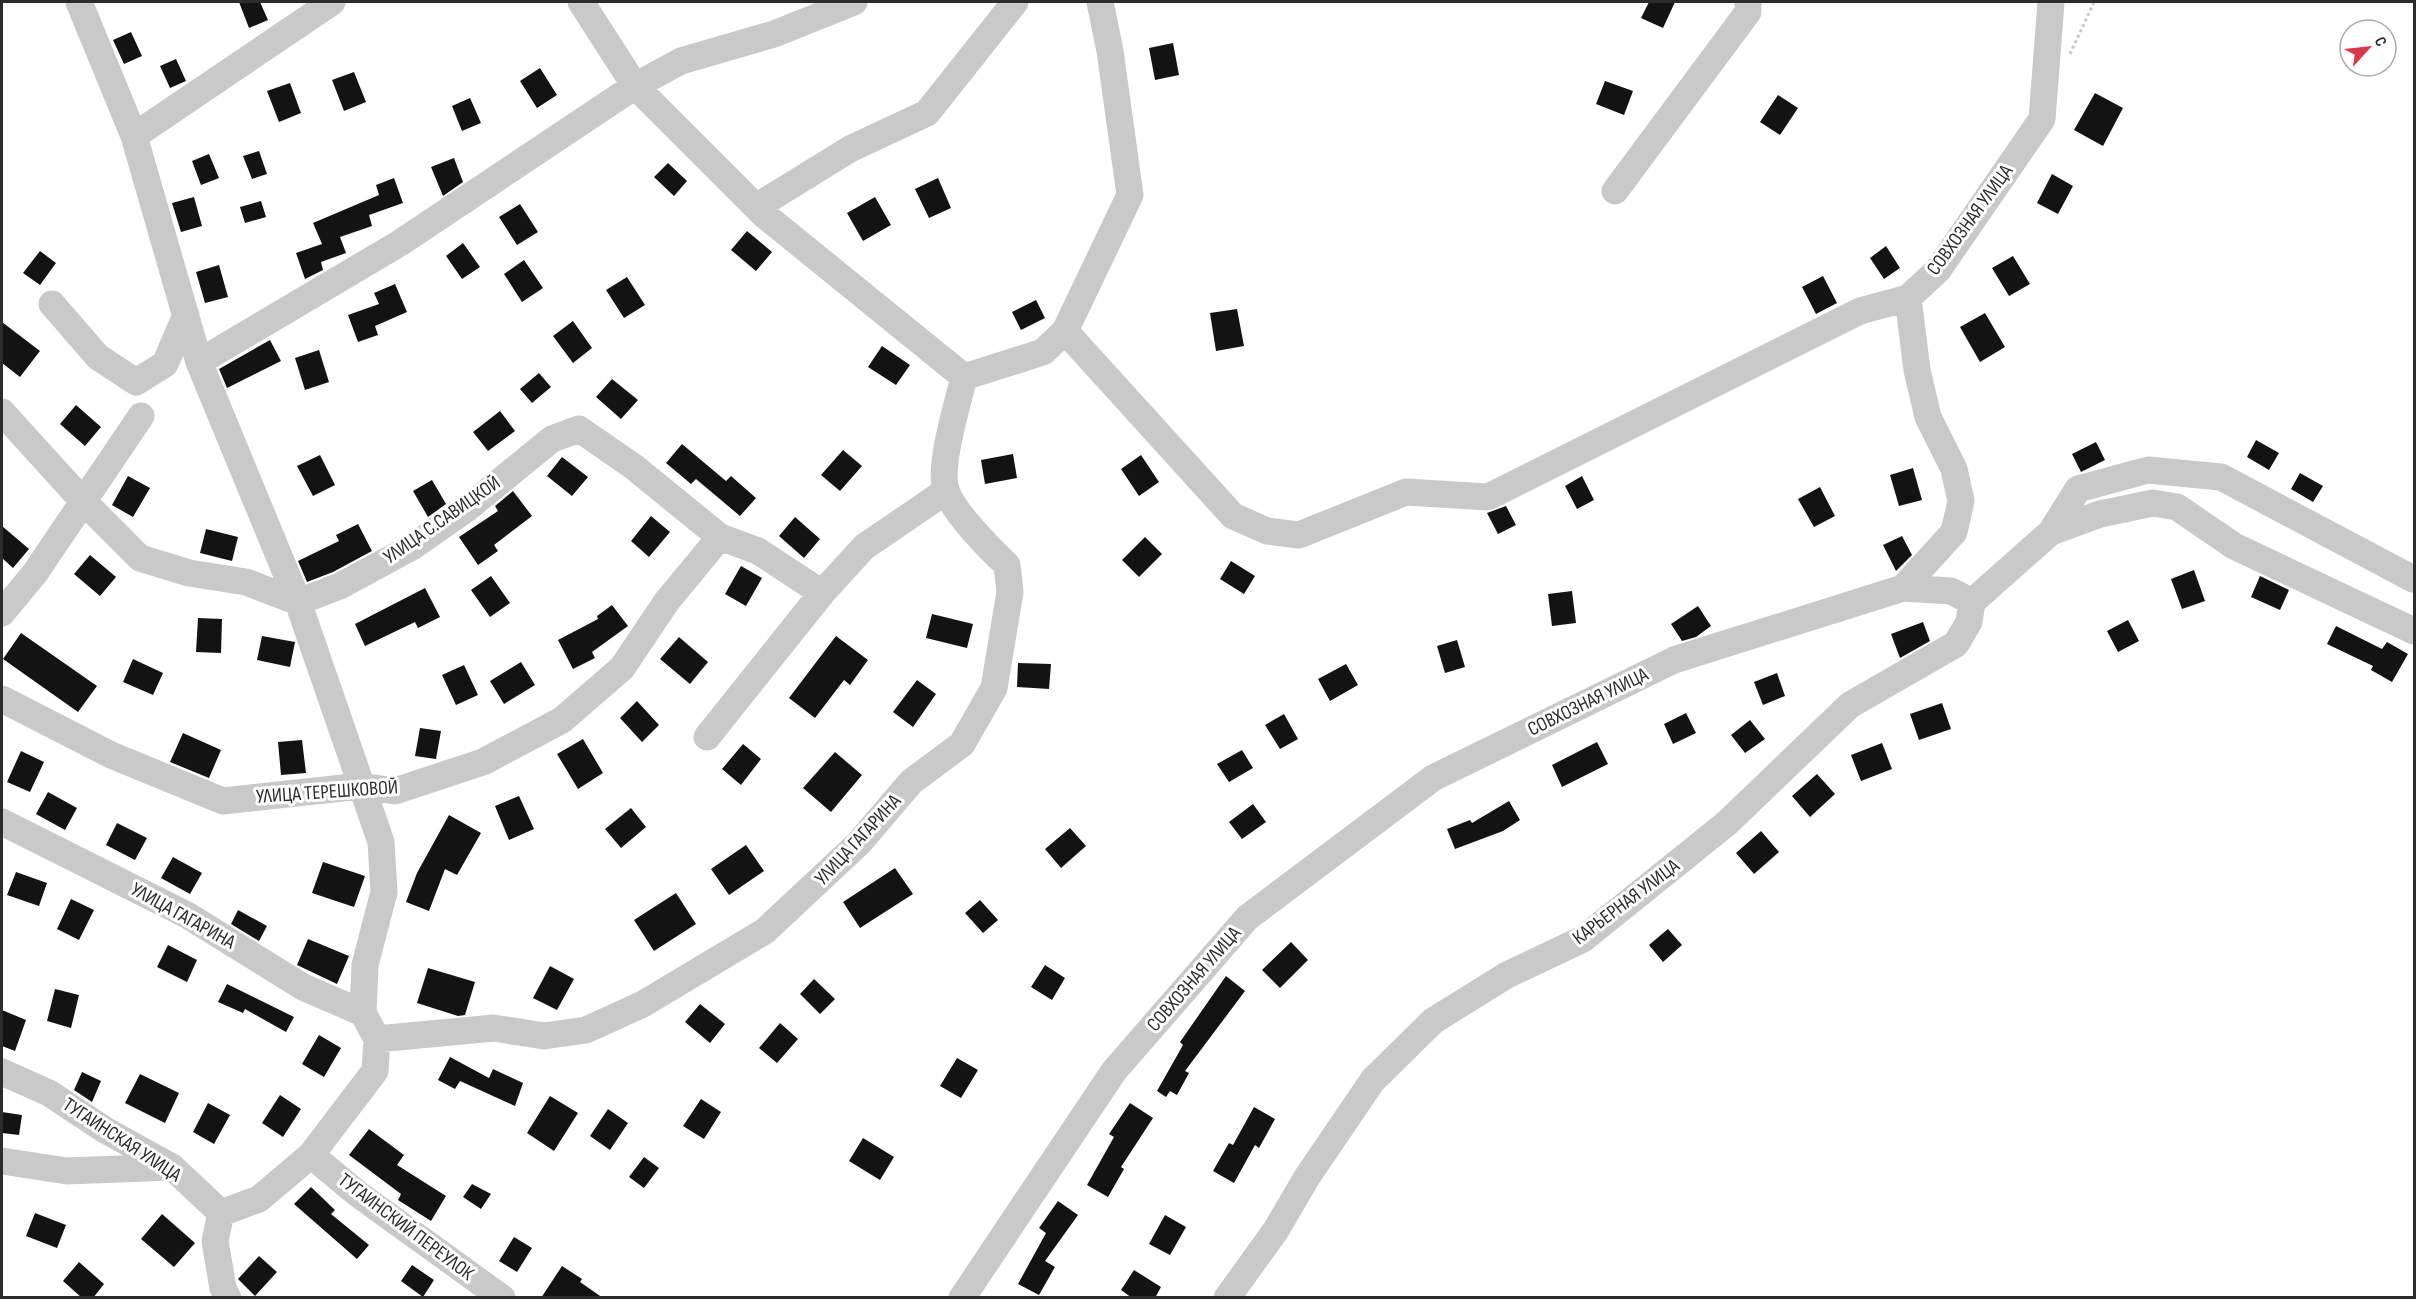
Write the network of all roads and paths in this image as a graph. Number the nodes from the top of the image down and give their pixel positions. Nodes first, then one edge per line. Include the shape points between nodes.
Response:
1 (79, 2) edge
2 (332, 2) edge
3 (581, 2) edge
4 (855, 2) edge
5 (1016, 2) edge
6 (1100, 2) edge
7 (1748, 2) edge
8 (2051, 2) edge
9 (635, 86) junction
10 (134, 136) junction
11 (1615, 191) dead end
12 (756, 207) junction
13 (1908, 298) junction
14 (52, 304) dead end
15 (186, 315) junction
16 (1065, 331) junction
17 (199, 362) junction
18 (964, 377) junction
19 (2, 412) edge
20 (141, 416) dead end
21 (946, 491) junction
22 (82, 500) junction
23 (2051, 532) junction
24 (720, 537) junction
25 (2413, 579) dead end
26 (1903, 588) junction
27 (822, 593) junction
28 (298, 602) junction
29 (1972, 602) junction
30 (2, 613) edge
31 (2415, 631) edge
32 (2, 699) edge
33 (707, 737) dead end
34 (361, 786) junction
35 (2, 822) edge
36 (363, 1013) junction
37 (377, 1039) junction
38 (2, 1072) edge
39 (311, 1155) junction
40 (2, 1161) edge
41 (172, 1167) junction
42 (221, 1213) junction
43 (228, 1298) edge
44 (502, 1298) edge
45 (962, 1298) edge
46 (1227, 1298) edge

1 - 10 street
2 - 10 street
3 - 9 street
4 - 9 street via 774,34 681,61
5 - 12 street via 927,113 850,149
6 - 16 street via 1130,195
7 - 11 street via 1748,12
8 - 13 street, СОВХОЗНАЯ УЛИЦА via 2042,118 1938,270
9 - 12 street
9 - 17 street via 400,243
10 - 15 street
12 - 18 street
13 - 16 street via 1860,311 1488,497 1406,492 1299,536 1267,531 1233,516
13 - 26 street via 1917,370 1928,417 1954,469 1961,501 1954,532
14 - 15 street via 98,357 136,382 165,364
15 - 17 street
16 - 18 street via 1043,352
17 - 28 street
18 - 21 street via 944,467
19 - 22 street
20 - 22 street
21 - 27 street via 864,547
21 - 37 street, УЛИЦА ГАГАРИНА via 980,540 1007,565 1010,592 994,688 962,744 911,782 859,843 765,931 643,1004 586,1030 544,1036 495,1028
22 - 28 street via 140,558 189,573 246,582
22 - 30 street via 35,573
23 - 25 street via 2078,489 2148,470 2221,477
23 - 29 street
23 - 31 street via 2100,514 2153,502 2177,507 2234,546
24 - 27 street, УЛИЦА С.САВИЦКОЙ via 758,551
24 - 28 street, УЛИЦА С.САВИЦКОЙ via 634,467 579,429 552,439 465,510 412,547 340,586
24 - 34 street, УЛИЦА ТЕРЕШКОВОЙ via 667,601 622,668 562,720 483,762 395,791
26 - 29 street via 1951,591
26 - 45 street, СОВХОЗНАЯ УЛИЦА via 1674,660 1433,778 1246,918 1114,1071
27 - 33 street
28 - 34 street
29 - 46 street, КАРЬЕРНАЯ УЛИЦА via 1969,622 1956,644 1850,705 1727,823 1583,939 1507,975 1433,1021 1373,1080
32 - 34 street, УЛИЦА ТЕРЕШКОВОЙ via 111,755 223,801
34 - 36 street via 381,842 384,892 366,965
35 - 36 street, УЛИЦА ГАГАРИНА via 188,915 303,987
36 - 37 street
37 - 39 street via 375,1071
38 - 41 street, ТУГАИНСКАЯ УЛИЦА via 49,1093
39 - 42 street via 259,1199
39 - 44 street, ТУГАИНСКИЙ ПЕРЕУЛОК via 358,1194
40 - 41 street via 67,1171
41 - 42 street, ТУГАИНСКАЯ УЛИЦА
42 - 43 street via 215,1241

